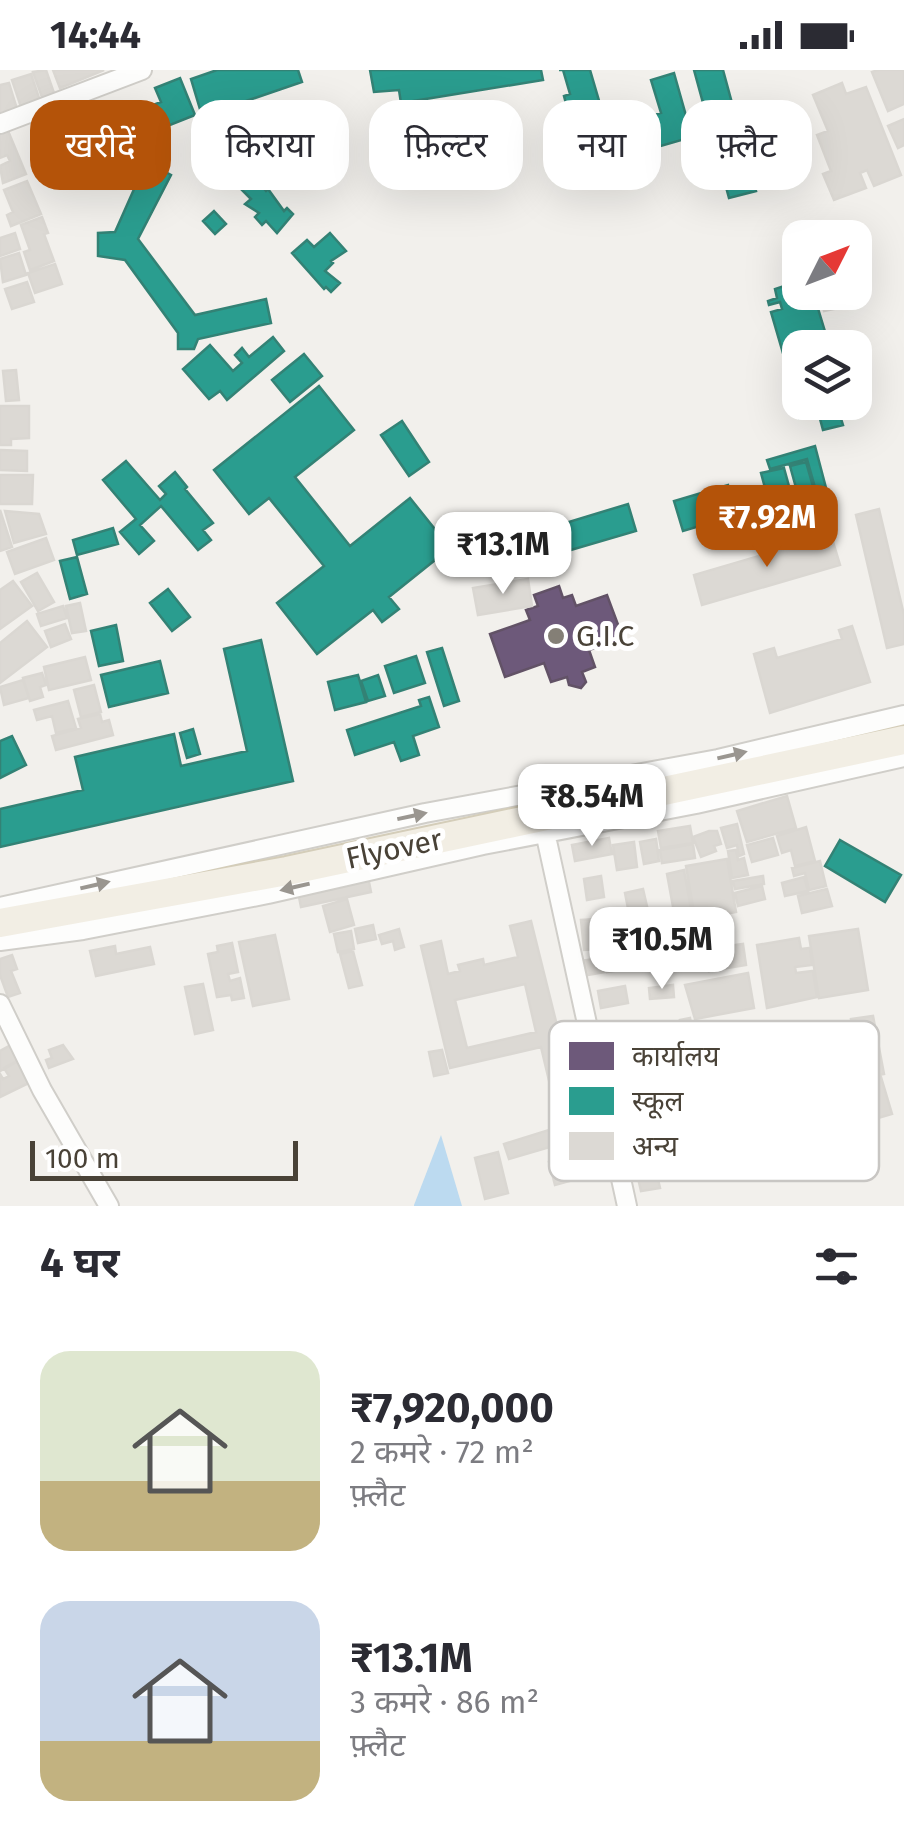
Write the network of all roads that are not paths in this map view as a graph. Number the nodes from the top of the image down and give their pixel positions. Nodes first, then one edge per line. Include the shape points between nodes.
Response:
1 (142, 70) edge
2 (0, 124) edge
3 (904, 715) edge
4 (904, 740) edge
5 (904, 757) edge
6 (545, 832) junction
7 (0, 908) edge
8 (0, 923) edge
9 (0, 941) edge
10 (0, 1004) edge
11 (586, 1021) edge
12 (622, 1181) edge
13 (110, 1206) edge
14 (627, 1206) edge

1 - 2 street
7 -> 3 street
4 - 8 main road, Flyover via 287,871
5 - 6 street
6 -> 9 street via 268,894
6 - 11 street
10 - 13 street
12 - 14 street

